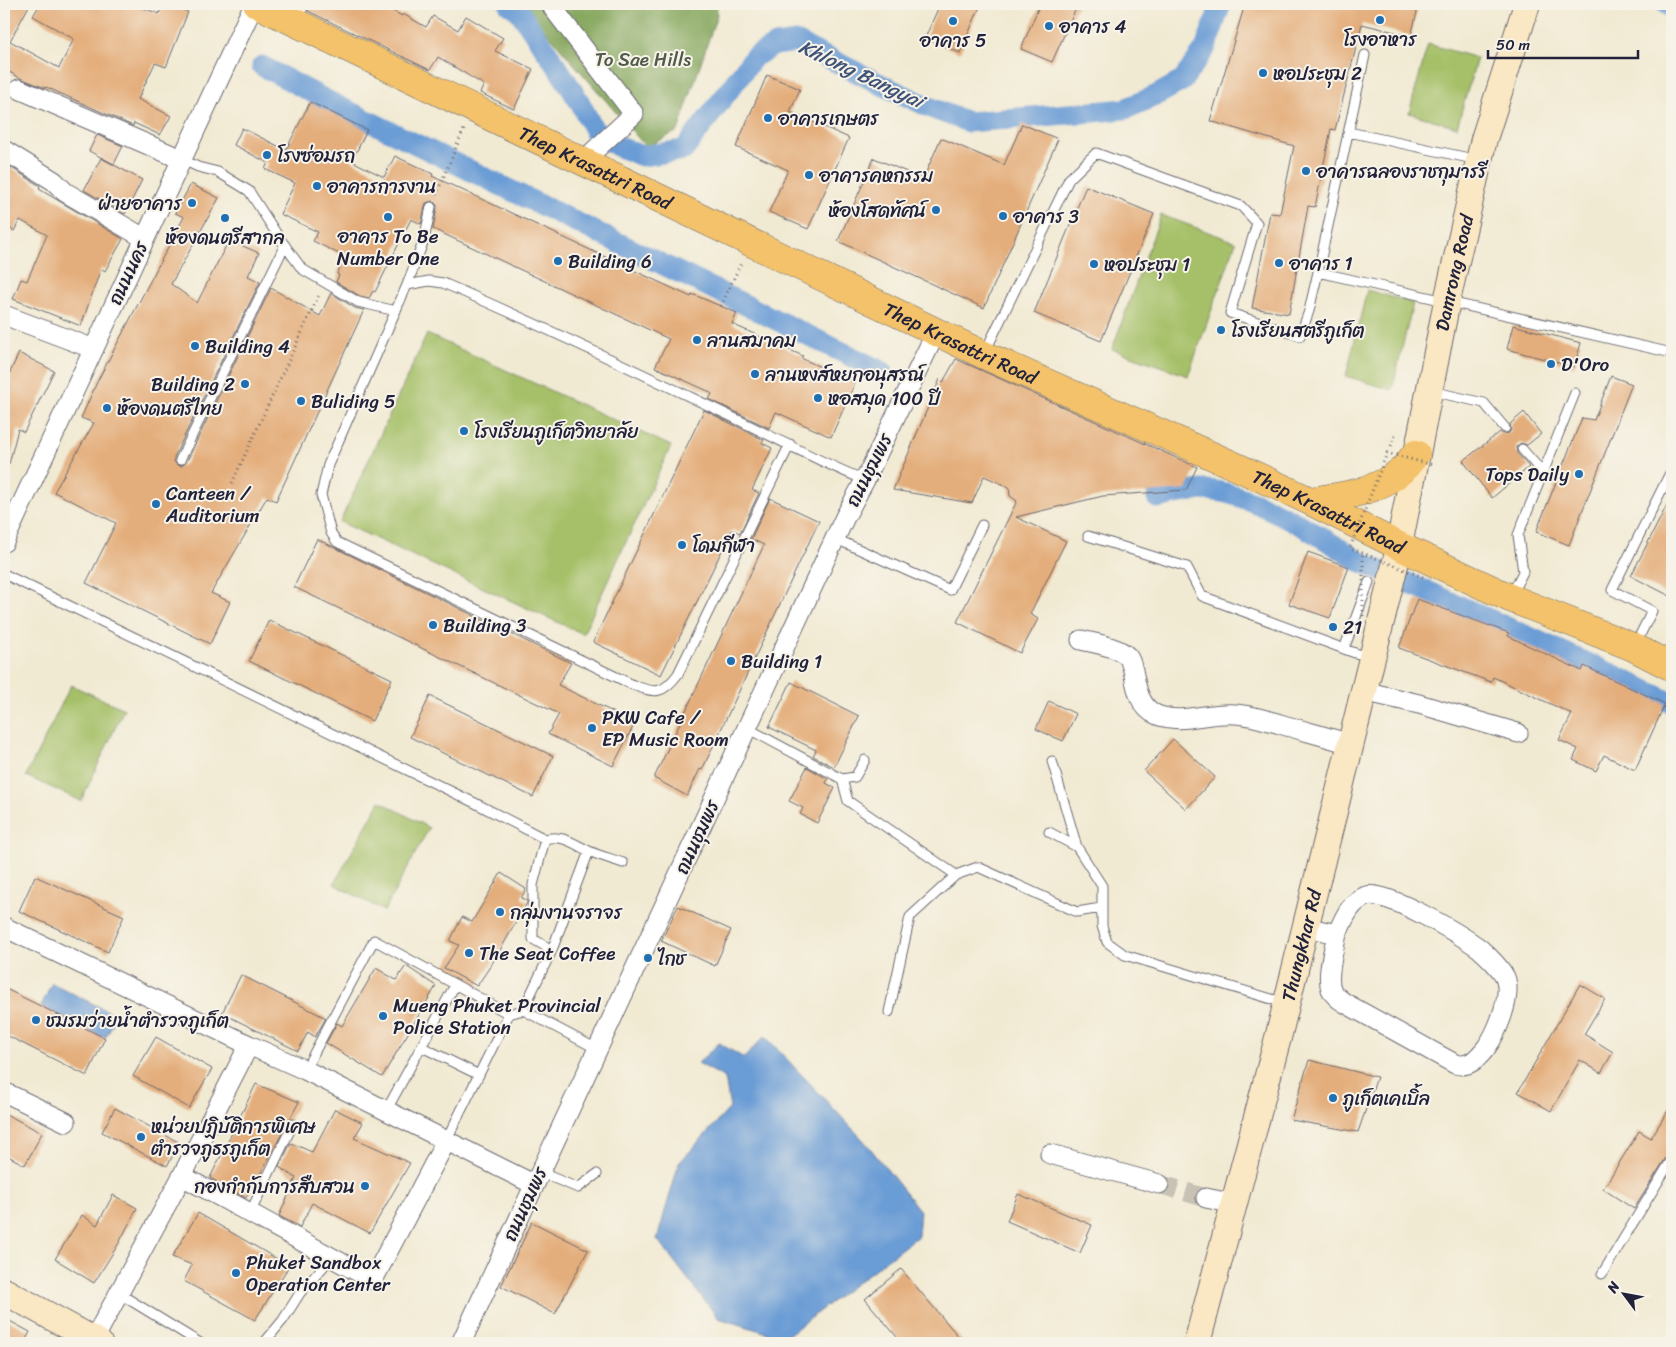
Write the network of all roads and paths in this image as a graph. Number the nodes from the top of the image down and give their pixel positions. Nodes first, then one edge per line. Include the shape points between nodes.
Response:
1 (256, 4) edge
2 (1526, 4) edge
3 (552, 5) edge
4 (294, 12) edge
5 (1365, 55) dead end
6 (19, 89) dead end
7 (1349, 132) junction
8 (459, 142) dead end
9 (4, 150) edge
10 (586, 158) junction
11 (181, 159) junction
12 (1479, 160) junction
13 (443, 178) dead end
14 (431, 207) dead end
15 (144, 238) junction
16 (285, 245) junction
17 (1318, 272) junction
18 (733, 277) dead end
19 (324, 283) junction
20 (406, 285) junction
21 (1447, 301) junction
22 (721, 306) dead end
23 (396, 311) junction
24 (4, 315) edge
25 (936, 332) junction
26 (94, 349) junction
27 (1672, 353) edge
28 (984, 355) junction
29 (1428, 390) junction
30 (1575, 393) dead end
31 (1505, 428) dead end
32 (790, 444) junction
33 (1522, 449) dead end
34 (1424, 459) junction
35 (180, 460) dead end
36 (1543, 473) junction
37 (1669, 475) dead end
38 (866, 480) junction
39 (232, 483) dead end
40 (1310, 501) junction
41 (9, 518) edge
42 (982, 525) dead end
43 (1088, 536) dead end
44 (4, 539) edge
45 (836, 539) junction
46 (1398, 554) junction
47 (1363, 555) dead end
48 (4, 574) edge
49 (1423, 577) dead end
50 (1379, 584) junction
51 (1510, 598) junction
52 (1363, 620) dead end
53 (1081, 640) dead end
54 (1633, 647) junction
55 (1344, 649) junction
56 (1372, 658) junction
57 (1672, 667) edge
58 (1363, 691) junction
59 (747, 728) junction
60 (1518, 733) dead end
61 (1350, 744) junction
62 (865, 760) dead end
63 (1052, 761) dead end
64 (842, 780) junction
65 (1048, 832) dead end
66 (545, 839) junction
67 (1077, 847) junction
68 (589, 851) junction
69 (623, 863) dead end
70 (956, 875) junction
71 (1101, 908) junction
72 (4, 927) edge
73 (1305, 927) junction
74 (1337, 934) junction
75 (552, 950) junction
76 (455, 985) junction
77 (1286, 1004) junction
78 (523, 1010) junction
79 (889, 1012) dead end
80 (509, 1014) junction
81 (249, 1045) junction
82 (422, 1047) junction
83 (597, 1049) junction
84 (305, 1070) junction
85 (479, 1076) junction
86 (4, 1092) edge
87 (386, 1111) junction
88 (66, 1122) dead end
89 (293, 1124) dead end
90 (446, 1141) junction
91 (1050, 1154) dead end
92 (1672, 1159) edge
93 (597, 1174) dead end
94 (182, 1176) junction
95 (536, 1178) junction
96 (1159, 1184) tunnel mouth
97 (1206, 1198) tunnel mouth
98 (1234, 1204) junction
99 (250, 1212) junction
100 (332, 1257) junction
101 (1602, 1274) dead end
102 (4, 1291) edge
103 (120, 1294) junction
104 (95, 1342) edge
105 (200, 1343) edge
106 (264, 1343) edge
107 (461, 1343) edge
108 (1197, 1343) edge

1 - 4 main road, Thep Krasattri Road
1 - 11 street, ถนนนคร
2 - 12 main road, Damrong Road
3 - 10 street via 634,114
4 - 10 main road, Thep Krasattri Road
5 - 7 lane
6 - 11 street
7 - 12 lane
7 - 17 lane
8 - 13 path
9 - 15 street via 54,181 65,192
10 - 25 main road, Thep Krasattri Road
11 - 15 street, ถนนนคร
11 - 16 lane via 218,172 249,191
12 - 21 main road, Damrong Road
14 - 20 lane via 424,240
15 - 26 street, ถนนนคร
16 - 19 lane via 302,269
16 - 35 lane
17 - 21 lane
17 - 28 lane via 1300,336 1230,313 1257,223 1241,206 1096,153 1069,179
18 - 22 path
19 - 23 lane via 358,302
19 - 39 path
20 - 23 lane
20 - 32 lane via 429,281 443,283
21 - 27 lane
21 - 29 main road, Damrong Road
23 - 32 lane via 328,465 321,495 331,533 337,542 349,549 649,691 660,691 669,686 678,674
24 - 26 street
25 - 28 main road, Thep Krasattri Road
25 - 38 street, ถนนชุมพร
26 - 41 street, ถนนนคร
28 - 40 main road, Thep Krasattri Road
29 - 31 lane via 1484,403
29 - 34 main road, Damrong Road
30 - 36 lane
32 - 38 lane
33 - 36 lane
34 - 40 main road via 1367,490
34 - 46 main road, Damrong Road
34 - 49 path, bridge via 1387,453 1350,548
36 - 51 lane via 1518,535 1524,572
37 - 54 lane via 1612,590 1652,612
38 - 45 street, ถนนชุมพร
40 - 46 main road, Thep Krasattri Road
41 - 44 street, ถนนนคร
42 - 45 lane via 950,590
43 - 55 lane via 1187,567 1202,596
45 - 59 street, ถนนชุมพร
46 - 50 main road, Thungkhar Rd
46 - 51 main road, Thep Krasattri Road
47 - 52 path, bridge
48 - 66 lane
50 - 55 lane
50 - 56 main road, Thungkhar Rd
51 - 54 main road, Thep Krasattri Road
53 - 61 street via 1118,650 1127,656 1143,704 1156,714 1179,719 1239,714
54 - 57 main road, Thep Krasattri Road
55 - 56 lane
56 - 58 main road, Thungkhar Rd
58 - 60 street
58 - 61 main road, Thungkhar Rd
59 - 64 lane
59 - 83 street, ถนนชุมพร
61 - 73 main road, Thungkhar Rd
62 - 64 lane via 855,777
63 - 67 lane
64 - 70 lane via 848,801
65 - 67 lane
66 - 68 lane via 555,836
66 - 75 lane via 533,885 533,938
67 - 71 lane via 1102,886
68 - 69 lane
68 - 75 lane
70 - 71 lane via 978,867 1078,912
70 - 79 lane via 910,917
71 - 77 lane via 1106,942 1125,955
72 - 81 street
73 - 74 street
73 - 77 main road, Thungkhar Rd
74 - 74 street via 1346,912 1368,895 1390,899 1416,911 1480,949 1506,978 1507,996 1497,1030 1486,1048 1472,1062 1463,1066 1455,1064 1336,996 1330,979
75 - 78 lane
76 - 80 lane
76 - 82 lane
76 - 84 lane via 374,940
77 - 98 main road, Thungkhar Rd
78 - 80 lane
78 - 83 lane
80 - 85 lane
81 - 84 street
81 - 94 street
82 - 85 lane
82 - 87 lane
83 - 95 street, ถนนชุมพร
84 - 87 street
85 - 90 lane
86 - 88 street
87 - 90 street
89 - 99 lane
90 - 95 street
90 - 100 street via 373,1280
91 - 96 street
92 - 101 lane
93 - 95 lane via 578,1188
94 - 99 street
94 - 103 street
95 - 107 street, ถนนชุมพร
97 - 98 street
98 - 108 main road, Thungkhar Rd
99 - 100 street
100 - 106 lane via 300,1293
102 - 104 main road
103 - 104 street
103 - 105 lane

